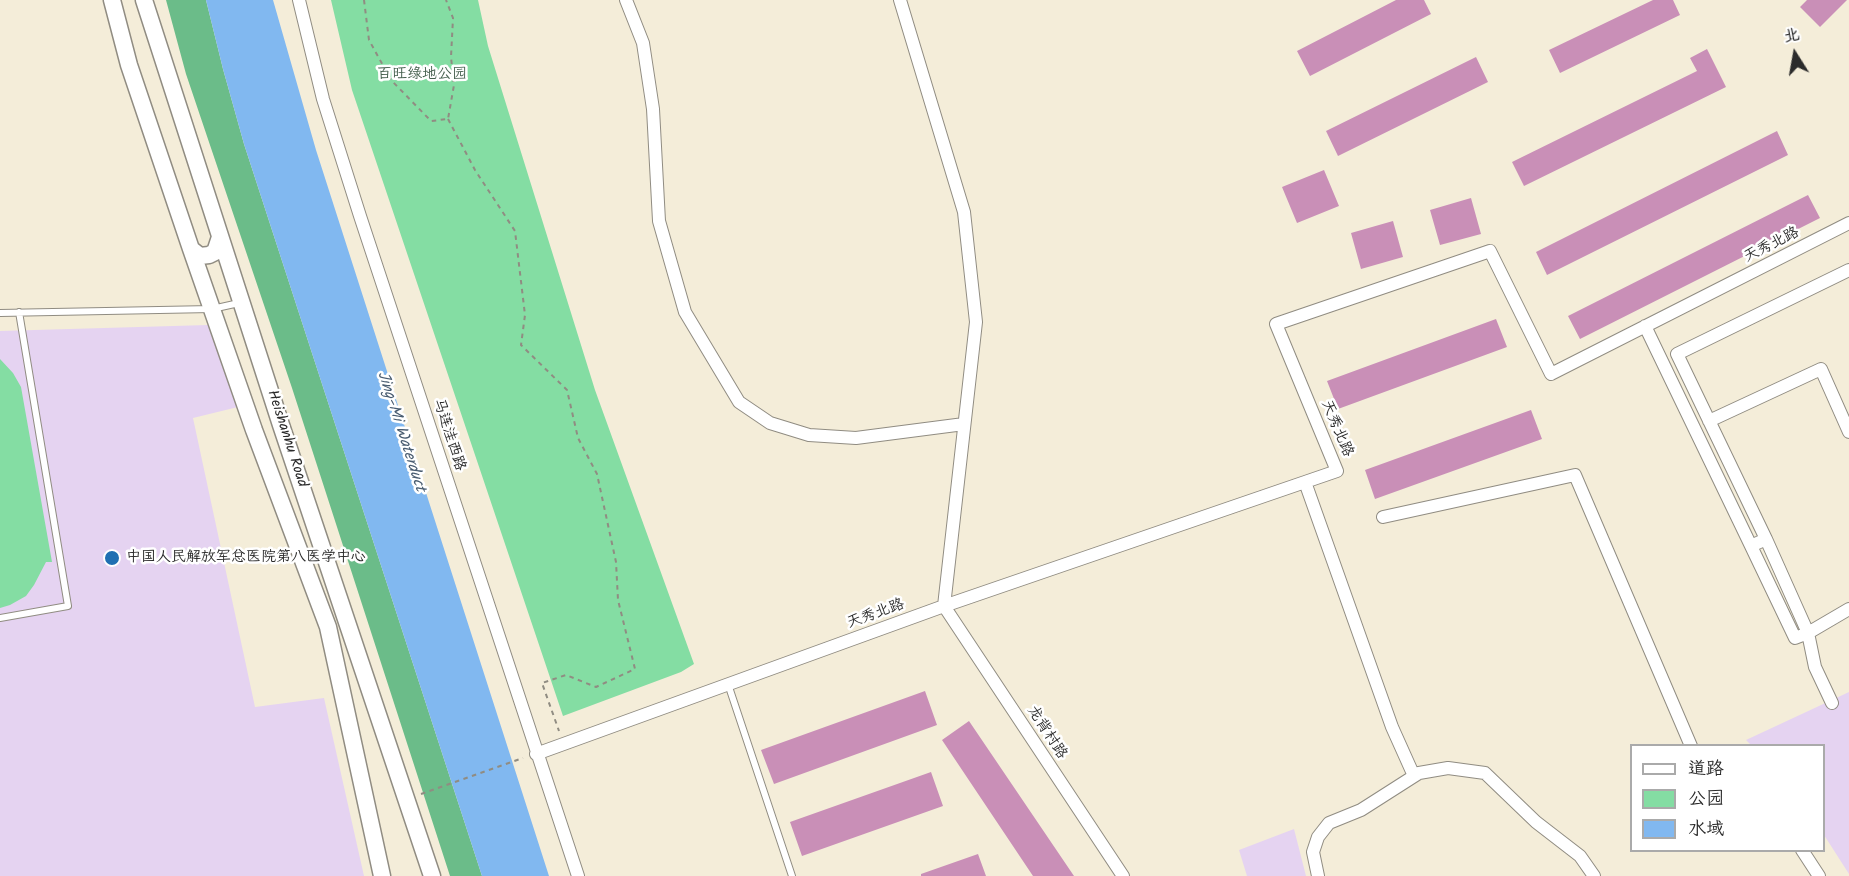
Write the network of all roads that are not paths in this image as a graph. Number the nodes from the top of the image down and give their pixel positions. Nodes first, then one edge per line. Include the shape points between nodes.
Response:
1 (112, 0) edge
2 (144, 0) edge
3 (299, 0) edge
4 (626, 0) edge
5 (900, 0) edge
6 (1849, 223) edge
7 (220, 237) junction
8 (191, 249) junction
9 (1849, 270) edge
10 (242, 302) junction
11 (212, 309) junction
12 (19, 312) junction
13 (0, 313) edge
14 (1645, 326) junction
15 (1708, 422) junction
16 (964, 424) junction
17 (1849, 432) edge
18 (1305, 482) junction
19 (1383, 518) dead end
20 (1766, 539) junction
21 (1751, 546) junction
22 (944, 606) junction
23 (1849, 609) edge
24 (0, 618) edge
25 (1808, 633) junction
26 (728, 684) junction
27 (1832, 704) dead end
28 (1690, 744) edge
29 (536, 754) junction
30 (1414, 776) junction
31 (1803, 852) edge
32 (382, 876) edge
33 (432, 876) edge
34 (578, 876) edge
35 (792, 876) edge
36 (1123, 876) edge
37 (1318, 876) edge
38 (1594, 876) edge
39 (1819, 876) edge

1 - 8 main road, Heishanhu Road via 129,65
2 - 7 main road, Heishanhu Road
3 - 29 street, 马连洼西路 via 323,99
4 - 16 street via 643,43 653,109 659,221 681,301 740,402 770,423 809,435 856,438
5 - 16 street via 964,212 976,322
6 - 14 street, 天秀北路
7 - 8 main road via 215,252 209,255 200,256
7 - 10 main road, Heishanhu Road
8 - 11 main road, Heishanhu Road
9 - 15 street via 1677,354
10 - 11 lane
10 - 33 main road, Heishanhu Road
11 - 12 lane
11 - 32 main road, Heishanhu Road via 328,627
12 - 13 lane
12 - 24 lane via 68,606
14 - 18 street, 天秀北路 via 1551,374 1490,251 1276,324 1337,471
14 - 21 street
15 - 17 street via 1821,369
15 - 20 street
16 - 22 street
18 - 22 street, 天秀北路
18 - 30 street via 1392,727
19 - 28 street via 1575,475
20 - 21 street
20 - 25 street
21 - 25 street via 1795,638
22 - 26 street, 天秀北路
22 - 36 street, 龙背村路
23 - 25 street
25 - 27 street via 1815,667
26 - 29 street, 天秀北路
26 - 35 lane
29 - 34 street, 马连洼西路
30 - 37 street via 1361,810 1329,823 1312,852
30 - 38 street via 1448,768 1485,773 1536,822 1580,856
31 - 39 street

